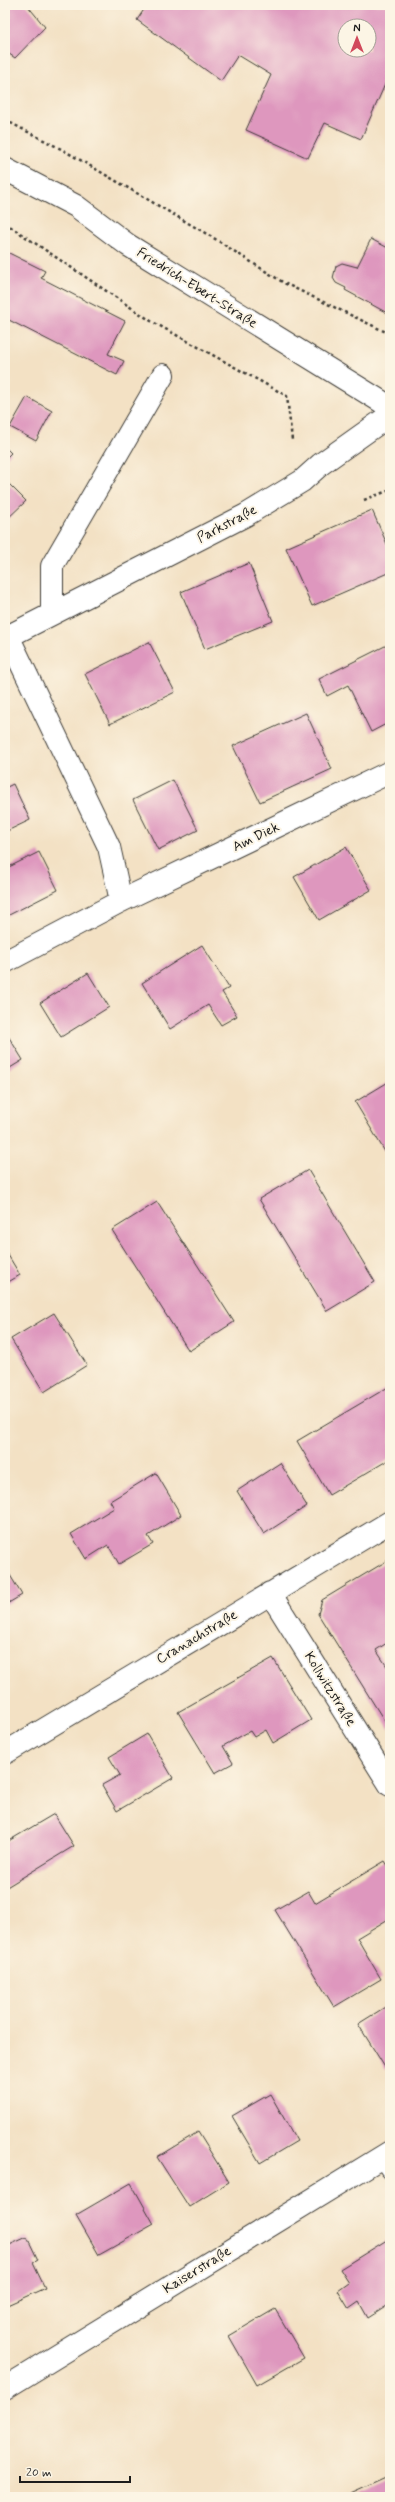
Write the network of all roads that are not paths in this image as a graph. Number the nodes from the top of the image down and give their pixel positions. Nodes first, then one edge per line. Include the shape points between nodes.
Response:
1 (5, 168) edge
2 (163, 375) dead end
3 (390, 407) edge
4 (390, 415) edge
5 (52, 614) junction
6 (7, 637) edge
7 (390, 772) edge
8 (121, 901) junction
9 (5, 962) edge
10 (390, 1522) edge
11 (270, 1593) junction
12 (5, 1753) edge
13 (390, 1785) edge
14 (387, 2159) edge
15 (5, 2388) edge

1 - 3 street, Friedrich-Ebert-Straße via 76,206 128,245
2 - 5 street via 52,566
4 - 5 street, Parkstraße via 321,464 302,481 246,515
5 - 6 street, Parkstraße
6 - 8 street via 109,847
7 - 8 street, Am Diek
8 - 9 street, Am Diek
10 - 11 street, Cranachstraße
11 - 12 street, Cranachstraße
11 - 13 street, Kollwitzstraße
14 - 15 street, Kaiserstraße

